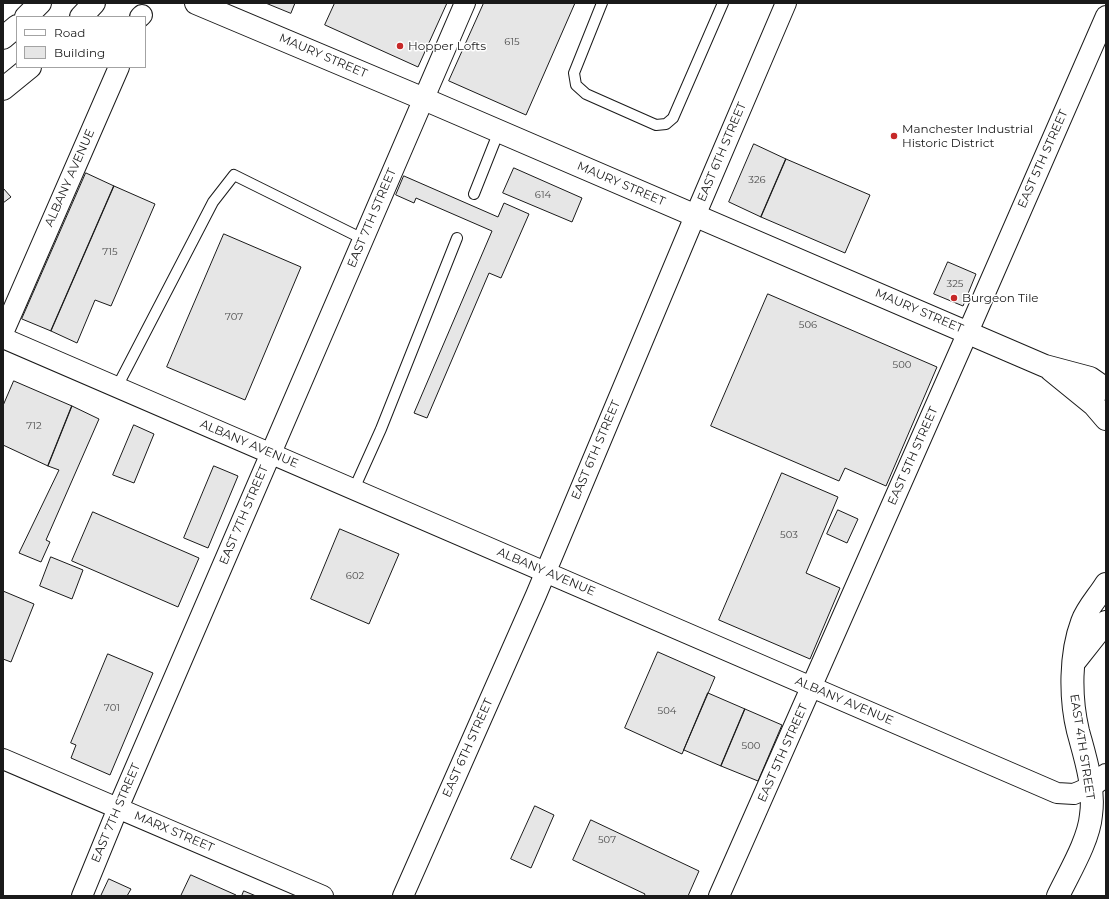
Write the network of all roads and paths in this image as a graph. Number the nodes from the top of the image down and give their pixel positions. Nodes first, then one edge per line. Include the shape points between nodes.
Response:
1 (40, 3) edge
2 (94, 3) edge
3 (196, 3) edge
4 (465, 3) edge
5 (602, 3) edge
6 (723, 3) edge
7 (786, 3) edge
8 (27, 16) edge
9 (82, 16) edge
10 (1106, 16) edge
11 (16, 27) edge
12 (3, 38) edge
13 (29, 68) edge
14 (119, 68) edge
15 (3, 89) edge
16 (424, 99) junction
17 (499, 131) junction
18 (474, 194) dead end
19 (695, 216) junction
20 (457, 238) dead end
21 (363, 239) junction
22 (968, 332) junction
23 (3, 333) edge
24 (3, 338) edge
25 (1045, 366) junction
26 (117, 388) junction
27 (1106, 389) edge
28 (1106, 419) edge
29 (271, 453) junction
30 (354, 489) junction
31 (545, 572) junction
32 (1106, 584) edge
33 (1106, 622) edge
34 (1074, 663) junction
35 (812, 687) junction
36 (3, 759) edge
37 (1098, 781) edge
38 (118, 808) junction
39 (82, 896) edge
40 (322, 896) edge
41 (403, 896) edge
42 (719, 896) edge
43 (1058, 896) edge

1 - 8 main road
2 - 9 main road
3 - 16 main road, MAURY STREET
4 - 16 street, EAST 7TH STREET
5 - 6 lane via 574,73 576,85 586,94 656,125 666,124 673,118
7 - 19 street, EAST 6TH STREET
10 - 22 street, EAST 5TH STREET
11 - 12 main road
13 - 15 main road
14 - 23 street, ALBANY AVENUE
16 - 17 main road, MAURY STREET
16 - 21 street, EAST 7TH STREET
17 - 18 lane
17 - 19 main road, MAURY STREET
19 - 22 main road, MAURY STREET
19 - 31 street, EAST 6TH STREET
20 - 30 lane via 381,429
21 - 26 lane via 234,176 213,202
21 - 29 street, EAST 7TH STREET
22 - 25 main road, MAURY STREET
22 - 35 street, EAST 5TH STREET
24 - 26 street, ALBANY AVENUE
25 - 27 main road, MAURY STREET via 1090,378
25 - 28 main road, MAURY STREET via 1094,405
26 - 29 street, ALBANY AVENUE
29 - 30 street, ALBANY AVENUE
29 - 38 street, EAST 7TH STREET
30 - 31 street, ALBANY AVENUE
31 - 35 street, ALBANY AVENUE
31 - 41 street, EAST 6TH STREET
32 - 34 main road, EAST 4TH STREET via 1082,622
33 - 34 main road
34 - 37 main road, EAST 4TH STREET via 1075,716 1083,746
35 - 37 street, ALBANY AVENUE via 1057,793 1074,794
35 - 42 street, EAST 5TH STREET
36 - 38 street, MARX STREET
37 - 43 main road, EAST 4TH STREET via 1088,828
38 - 39 street, EAST 7TH STREET
38 - 40 street, MARX STREET

